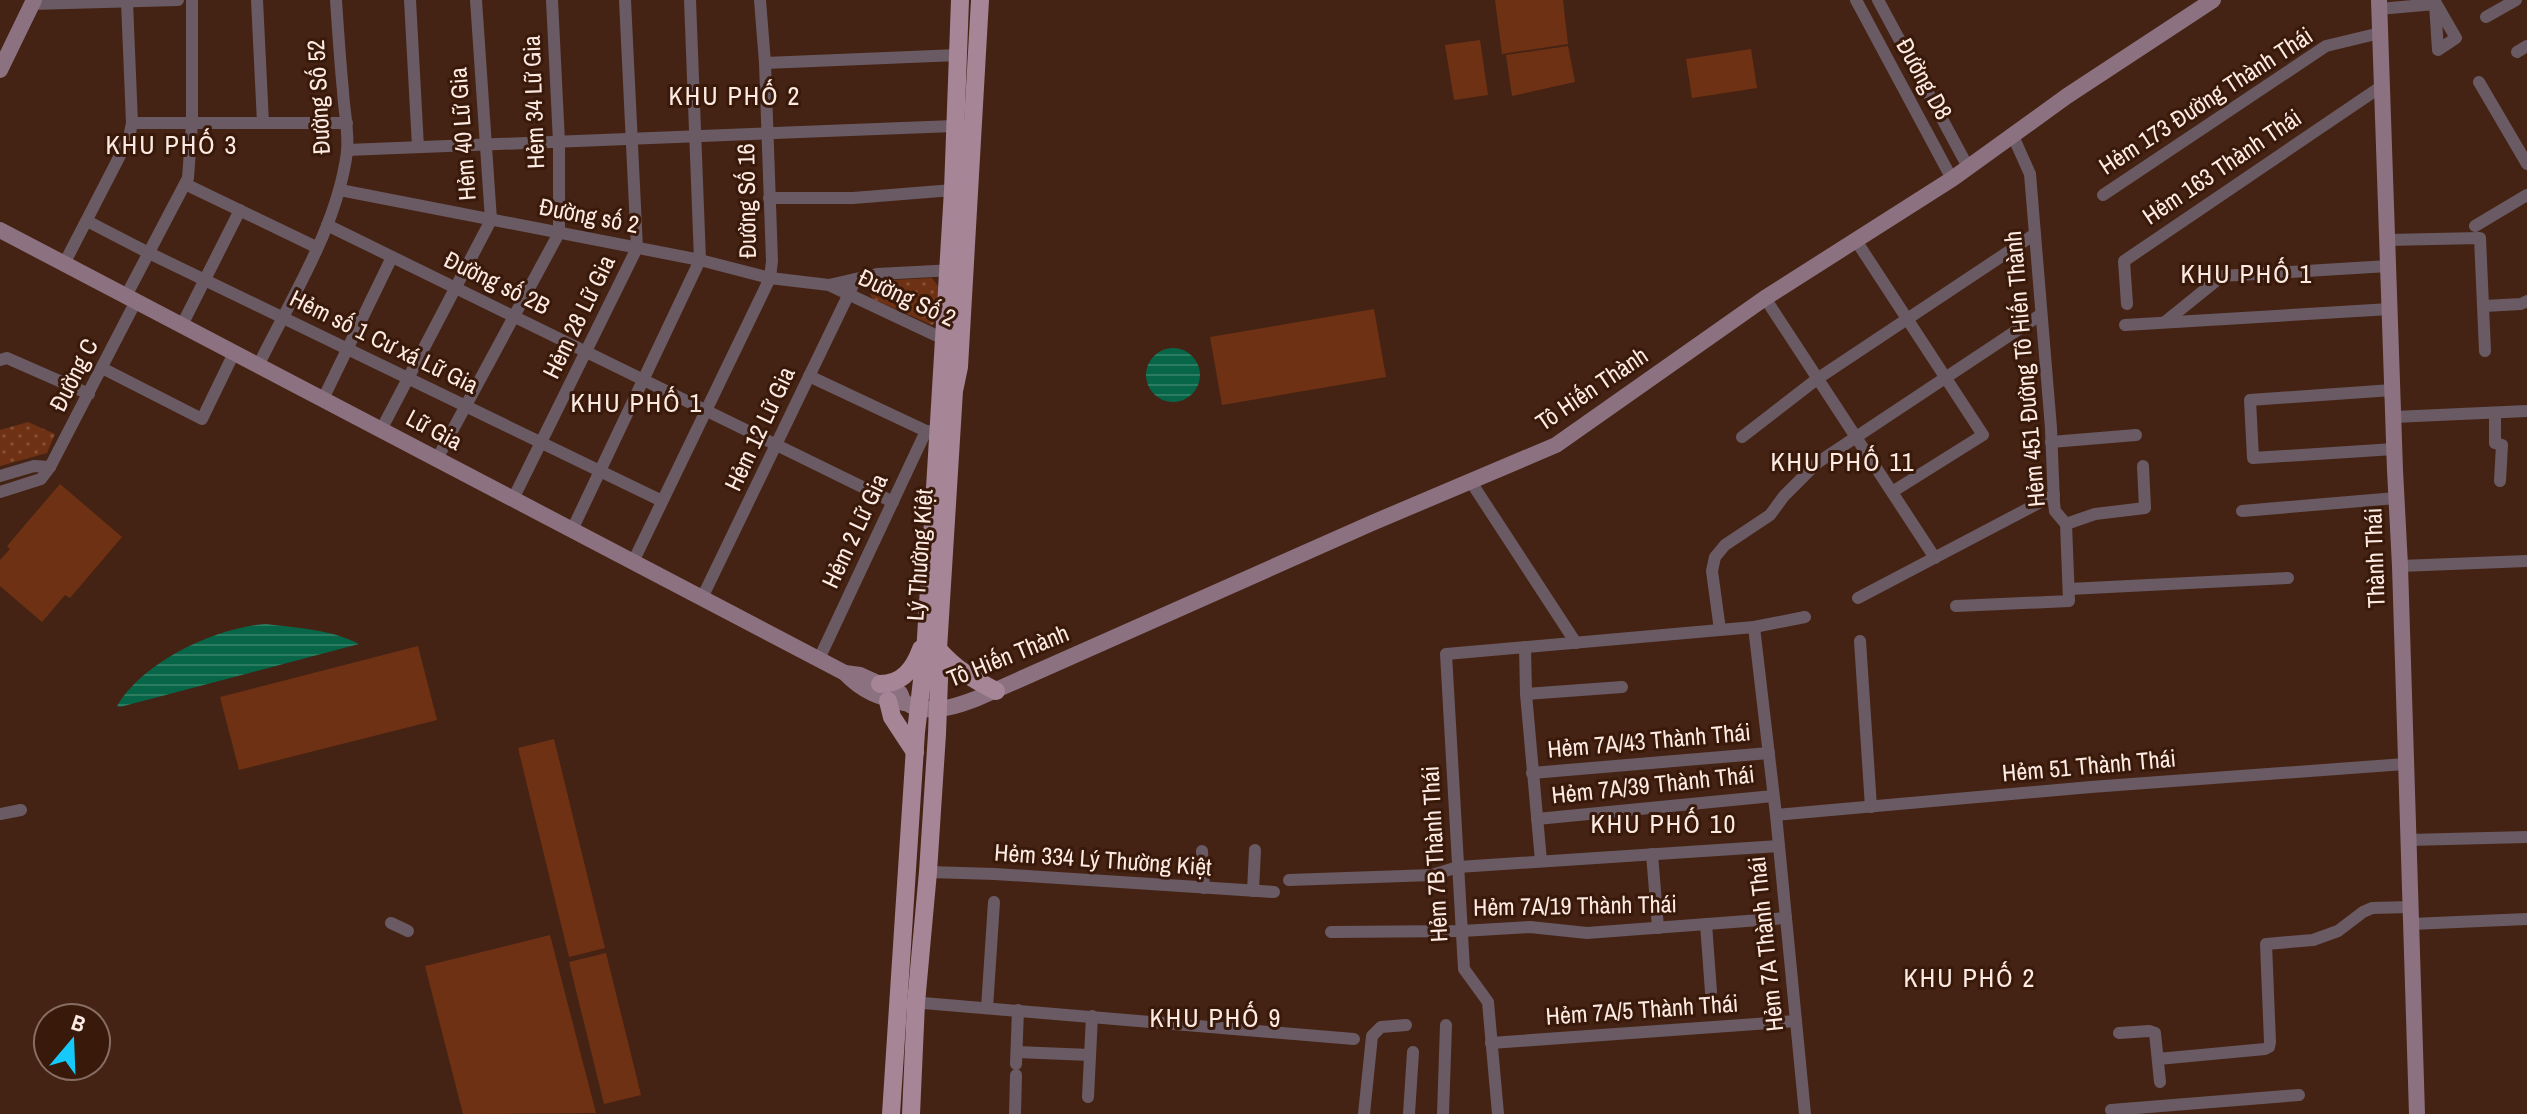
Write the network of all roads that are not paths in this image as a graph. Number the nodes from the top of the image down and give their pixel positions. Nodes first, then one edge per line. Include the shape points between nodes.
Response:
1 (178, 0) edge
2 (192, 0) edge
3 (257, 0) edge
4 (336, 0) edge
5 (410, 0) edge
6 (476, 0) edge
7 (552, 0) edge
8 (625, 0) edge
9 (690, 0) edge
10 (760, 0) edge
11 (960, 0) edge
12 (980, 0) edge
13 (1856, 0) edge
14 (1878, 0) edge
15 (2213, 0) edge
16 (2516, 0) edge
17 (87, 1) edge
18 (32, 2) edge
19 (127, 2) edge
20 (2434, 2) edge
21 (2379, 5) edge
22 (2486, 17) dead end
23 (2380, 33) junction
24 (958, 55) junction
25 (765, 63) junction
26 (0, 70) edge
27 (2479, 82) dead end
28 (2382, 86) junction
29 (132, 123) junction
30 (192, 123) junction
31 (263, 123) junction
32 (347, 123) junction
33 (954, 126) junction
34 (768, 133) junction
35 (695, 136) junction
36 (2013, 136) junction
37 (633, 139) junction
38 (559, 142) junction
39 (487, 144) junction
40 (418, 147) junction
41 (347, 150) junction
42 (2527, 164) edge
43 (1968, 167) junction
44 (1952, 179) junction
45 (185, 184) junction
46 (340, 190) junction
47 (953, 190) junction
48 (2103, 195) dead end
49 (2527, 195) edge
50 (769, 198) junction
51 (240, 210) junction
52 (491, 220) junction
53 (87, 221) junction
54 (327, 225) junction
55 (2475, 226) dead end
56 (0, 230) edge
57 (559, 233) junction
58 (2035, 234) junction
59 (1855, 239) junction
60 (2387, 240) junction
61 (316, 247) junction
62 (637, 248) junction
63 (149, 253) junction
64 (392, 257) junction
65 (700, 260) junction
66 (64, 264) junction
67 (2388, 266) junction
68 (957, 270) junction
69 (770, 278) junction
70 (206, 279) junction
71 (856, 279) junction
72 (829, 285) junction
73 (455, 288) junction
74 (848, 295) junction
75 (1765, 298) junction
76 (131, 299) junction
77 (2527, 301) edge
78 (2127, 304) dead end
79 (2484, 306) junction
80 (2390, 309) junction
81 (2040, 315) junction
82 (514, 316) junction
83 (282, 317) junction
84 (1905, 319) junction
85 (2164, 322) junction
86 (182, 325) junction
87 (2125, 325) dead end
88 (952, 343) junction
89 (348, 349) junction
90 (586, 351) junction
91 (2485, 351) dead end
92 (234, 353) junction
93 (0, 360) edge
94 (258, 366) junction
95 (102, 368) junction
96 (809, 376) junction
97 (409, 378) junction
98 (1945, 378) junction
99 (643, 379) junction
100 (1817, 379) junction
101 (2392, 390) junction
102 (89, 394) junction
103 (323, 399) junction
104 (466, 407) junction
105 (706, 409) junction
106 (2527, 411) edge
107 (2495, 413) junction
108 (2394, 417) junction
109 (381, 430) junction
110 (931, 431) junction
111 (2136, 435) dead end
112 (1742, 437) dead end
113 (1856, 437) junction
114 (2051, 442) junction
115 (541, 443) junction
116 (777, 446) junction
117 (2394, 449) junction
118 (437, 459) junction
119 (2143, 466) dead end
120 (50, 467) junction
121 (601, 470) junction
122 (0, 476) edge
123 (2500, 481) dead end
124 (1471, 482) junction
125 (0, 492) edge
126 (1892, 492) junction
127 (2054, 495) junction
128 (2396, 498) junction
129 (513, 499) junction
130 (662, 501) junction
131 (893, 502) junction
132 (2242, 511) dead end
133 (2066, 524) junction
134 (572, 530) junction
135 (1935, 558) junction
136 (2527, 561) edge
137 (633, 562) junction
138 (2400, 566) junction
139 (2288, 578) dead end
140 (2069, 595) junction
141 (702, 598) junction
142 (1858, 598) dead end
143 (1956, 606) dead end
144 (1805, 617) dead end
145 (1754, 627) junction
146 (1720, 630) junction
147 (1860, 641) dead end
148 (932, 642) junction
149 (1576, 643) junction
150 (1525, 647) junction
151 (819, 659) junction
152 (1622, 687) dead end
153 (996, 691) junction
154 (1526, 694) junction
155 (898, 699) junction
156 (938, 709) junction
157 (915, 752) junction
158 (1769, 753) junction
159 (2405, 764) junction
160 (1532, 773) junction
161 (1773, 796) junction
162 (1871, 807) junction
163 (21, 810) dead end
164 (0, 814) edge
165 (1776, 815) junction
166 (1537, 819) junction
167 (2527, 837) edge
168 (2408, 840) junction
169 (1779, 846) junction
170 (1255, 850) dead end
171 (1202, 851) dead end
172 (1652, 854) junction
173 (1541, 861) junction
174 (1458, 867) junction
175 (928, 872) junction
176 (1289, 880) dead end
177 (1204, 888) junction
178 (1253, 891) junction
179 (1274, 892) dead end
180 (994, 902) dead end
181 (2410, 907) junction
182 (1786, 918) junction
183 (2527, 919) edge
184 (391, 923) dead end
185 (1706, 924) junction
186 (2411, 924) junction
187 (1658, 928) junction
188 (408, 931) dead end
189 (1462, 931) junction
190 (1331, 932) dead end
191 (1711, 992) dead end
192 (907, 1002) junction
193 (987, 1008) junction
194 (1018, 1010) junction
195 (1092, 1016) junction
196 (1796, 1021) junction
197 (1406, 1025) dead end
198 (1446, 1025) dead end
199 (2119, 1033) dead end
200 (1354, 1039) dead end
201 (1491, 1043) junction
202 (1413, 1052) dead end
203 (1090, 1055) junction
204 (2158, 1059) junction
205 (1016, 1064) junction
206 (2160, 1082) dead end
207 (2299, 1095) dead end
208 (1088, 1097) dead end
209 (2210, 1108) edge
210 (2111, 1110) dead end
211 (891, 1114) edge
212 (911, 1114) edge
213 (1015, 1114) edge
214 (1364, 1114) edge
215 (1409, 1114) edge
216 (1443, 1114) edge
217 (1498, 1114) edge
218 (1805, 1114) edge
219 (2417, 1114) edge

1 - 19 street
2 - 30 street, Đường C
3 - 31 street
4 - 32 street, Đường Số 52
5 - 40 street
6 - 39 street, Hẻm 40 Lữ Gia
7 - 38 street, Hẻm 34 Lữ Gia
8 - 37 street, Hẻm 28 Lữ Gia
9 - 35 street
10 - 25 street, Đường Số 16
11 - 24 main road, Lý Thường Kiệt
12 - 68 main road, Lý Thường Kiệt
13 - 44 street, Đường D8
14 - 43 street, Đường D8
15 - 36 main road, Tô Hiến Thành
16 - 22 street
17 - 18 street
17 - 19 street
18 - 26 main road
19 - 29 street
20 - 21 street
21 - 23 main road, Thành Thái
23 - 28 main road, Thành Thái
23 - 48 street, Hẻm 173 Đường Thành Thái via 2326,46
24 - 25 street
24 - 33 main road, Lý Thường Kiệt
25 - 34 street, Đường Số 16
27 - 42 street
28 - 60 main road, Thành Thái
28 - 78 street, Hẻm 163 Thành Thái via 2124,261
29 - 30 street
29 - 53 street
30 - 31 street
30 - 45 street, Đường C
31 - 32 street
32 - 41 street, Đường Số 52
33 - 34 street
33 - 47 main road, Lý Thường Kiệt
34 - 35 street
34 - 50 street, Đường Số 16
35 - 37 street
35 - 65 street
36 - 43 main road, Tô Hiến Thành
36 - 58 street, Hẻm 451 Đường Tô Hiến Thành via 2030,174
37 - 38 street
37 - 62 street, Hẻm 28 Lữ Gia
38 - 39 street
38 - 57 street, Hẻm 34 Lữ Gia
39 - 40 street
39 - 52 street, Hẻm 40 Lữ Gia
40 - 41 street
41 - 46 street, Đường Số 52
43 - 44 main road, Tô Hiến Thành
44 - 59 main road, Tô Hiến Thành
45 - 51 street
45 - 63 street, Đường C
46 - 52 street, Đường số 2
46 - 54 street, Đường Số 52
47 - 50 street
47 - 68 main road, Lý Thường Kiệt
49 - 55 street
50 - 69 street, Đường Số 16
51 - 61 street
51 - 70 street
52 - 57 street, Đường số 2
52 - 73 street, Hẻm 40 Lữ Gia
53 - 63 street, Hẻm số 1 Cư xá Lữ Gia
53 - 66 street
54 - 61 street, Đường Số 52
54 - 64 street, Đường số 2B
56 - 66 main road, Lữ Gia
57 - 62 street, Đường số 2
57 - 82 street, Hẻm 34 Lữ Gia
58 - 81 street, Hẻm 451 Đường Tô Hiến Thành
58 - 84 street
59 - 75 main road, Tô Hiến Thành
59 - 84 street
60 - 67 main road, Thành Thái
60 - 79 street via 2480,238
61 - 83 street, Đường Số 52
62 - 65 street, Đường số 2
62 - 90 street, Hẻm 28 Lữ Gia
63 - 70 street, Hẻm số 1 Cư xá Lữ Gia
63 - 76 street, Đường C
64 - 73 street, Đường số 2B
64 - 89 street
65 - 69 street, Đường số 2
65 - 99 street
66 - 76 main road, Lữ Gia
67 - 80 main road, Thành Thái
67 - 85 street via 2222,276
68 - 71 street, Đường Số 2
68 - 88 main road, Lý Thường Kiệt
69 - 72 street, Đường số 2
69 - 105 street, Đường Số 16
70 - 83 street, Hẻm số 1 Cư xá Lữ Gia
70 - 86 street
71 - 72 street, Đường Số 2
71 - 74 street, Hẻm 12 Lữ Gia
72 - 74 street, Đường Số 2
73 - 82 street, Đường số 2B
73 - 97 street, Hẻm 40 Lữ Gia
74 - 88 street, Đường Số 2
74 - 96 street, Hẻm 12 Lữ Gia
75 - 100 street
75 - 124 main road, Tô Hiến Thành via 1556,445
76 - 86 main road, Lữ Gia
76 - 95 street, Đường C
77 - 79 street
79 - 91 street
80 - 85 street
80 - 101 main road, Thành Thái
81 - 98 street
81 - 114 street, Hẻm 451 Đường Tô Hiến Thành
82 - 90 street, Đường số 2B
82 - 104 street, Hẻm 34 Lữ Gia
83 - 89 street, Hẻm số 1 Cư xá Lữ Gia
83 - 94 street, Đường Số 52
84 - 98 street
84 - 100 street
85 - 87 street
86 - 92 main road, Lữ Gia
88 - 110 main road, Lý Thường Kiệt
88 - 148 main road, Lý Thường Kiệt via 954,391
89 - 97 street, Hẻm số 1 Cư xá Lữ Gia
89 - 103 street
90 - 99 street, Đường số 2B
90 - 115 street, Hẻm 28 Lữ Gia
92 - 94 main road, Lữ Gia
92 - 95 street via 202,419
93 - 102 street via 7,358
94 - 103 main road, Lữ Gia
95 - 102 street, Đường C
96 - 110 street
96 - 116 street, Hẻm 12 Lữ Gia
97 - 104 street, Hẻm số 1 Cư xá Lữ Gia
97 - 109 street, Hẻm 40 Lữ Gia
98 - 113 street
98 - 126 street via 1983,435
99 - 105 street, Đường số 2B
99 - 121 street
100 - 112 street
100 - 113 street
101 - 108 main road, Thành Thái
101 - 117 street via 2250,400 2253,458
102 - 120 street, Đường C
103 - 109 main road, Lữ Gia
104 - 115 street, Hẻm số 1 Cư xá Lữ Gia
104 - 118 street, Hẻm 34 Lữ Gia
105 - 116 street, Đường số 2B
105 - 130 street, Đường Số 16
106 - 107 street
107 - 108 street
107 - 123 street via 2495,443 2502,445
108 - 117 main road, Thành Thái
109 - 118 main road, Lữ Gia
110 - 131 street, Hẻm 2 Lữ Gia
110 - 148 main road, Lý Thường Kiệt
111 - 114 street
113 - 126 street
113 - 146 street via 1817,463 1770,515 1719,551 1712,571
114 - 127 street, Hẻm 451 Đường Tô Hiến Thành
115 - 121 street, Hẻm số 1 Cư xá Lữ Gia
115 - 129 street, Hẻm 28 Lữ Gia
116 - 131 street, Đường số 2B
116 - 141 street, Hẻm 12 Lữ Gia
117 - 128 main road, Thành Thái
118 - 129 main road, Lữ Gia
119 - 133 street via 2145,508 2095,514
120 - 122 street
120 - 125 street via 41,479
121 - 130 street, Hẻm số 1 Cư xá Lữ Gia
121 - 134 street
124 - 149 street
124 - 153 main road, Tô Hiến Thành
126 - 135 street
127 - 133 street, Hẻm 451 Đường Tô Hiến Thành via 2055,511
127 - 135 street
128 - 132 street
128 - 138 main road, Thành Thái
129 - 134 main road, Lữ Gia
130 - 137 street, Đường Số 16
131 - 151 street, Hẻm 2 Lữ Gia
133 - 140 street, Hẻm 451 Đường Tô Hiến Thành
134 - 137 main road, Lữ Gia
135 - 142 street
136 - 138 street
137 - 141 main road, Lữ Gia
138 - 159 main road, Thành Thái
139 - 140 street
140 - 143 street
141 - 151 main road, Lữ Gia
144 - 145 street
145 - 146 street
145 - 158 street, Hẻm 7A Thành Thái
146 - 149 street
147 - 162 street
148 - 153 main road via 965,675
148 - 155 main road, Lý Thường Kiệt
148 - 155 main road via 898,681
148 - 156 main road, Lý Thường Kiệt
149 - 150 street
150 - 154 street, Hẻm 7A/43 Thành Thái
150 - 174 street, Hẻm 7B Thành Thái via 1446,654
151 - 155 main road, Lữ Gia via 858,687
152 - 154 street
153 - 156 main road, Tô Hiến Thành
154 - 160 street, Hẻm 7A/43 Thành Thái
155 - 156 main road, Tô Hiến Thành
155 - 157 main road, Lý Thường Kiệt
155 - 157 main road via 892,717
156 - 175 main road, Lý Thường Kiệt
157 - 192 main road, Lý Thường Kiệt
158 - 160 street, Hẻm 7A/43 Thành Thái
158 - 161 street, Hẻm 7A Thành Thái
159 - 162 street, Hẻm 51 Thành Thái
159 - 168 main road, Thành Thái
160 - 166 street, Hẻm 7A/43 Thành Thái
161 - 165 street, Hẻm 7A Thành Thái
161 - 166 street, Hẻm 7A/39 Thành Thái
162 - 165 street, Hẻm 51 Thành Thái
163 - 164 street
165 - 169 street, Hẻm 7A Thành Thái
166 - 173 street, Hẻm 7A/43 Thành Thái
167 - 168 street
168 - 181 main road, Thành Thái
169 - 172 street
169 - 182 street, Hẻm 7A Thành Thái
170 - 178 street
171 - 177 street
172 - 173 street
172 - 187 street
173 - 174 street
174 - 176 street via 1432,875
174 - 189 street, Hẻm 7B Thành Thái
175 - 177 street, Hẻm 334 Lý Thường Kiệt
175 - 192 main road, Lý Thường Kiệt
177 - 178 street, Hẻm 334 Lý Thường Kiệt
178 - 179 street, Hẻm 334 Lý Thường Kiệt
180 - 193 street
181 - 186 main road, Thành Thái
181 - 204 street via 2372,908 2338,931 2313,940 2266,944 2269,1047
182 - 185 street, Hẻm 7A/19 Thành Thái
182 - 196 street, Hẻm 7A Thành Thái
183 - 186 street
184 - 188 street
185 - 187 street, Hẻm 7A/19 Thành Thái
185 - 191 street
186 - 219 main road, Thành Thái
187 - 189 street, Hẻm 7A/19 Thành Thái
189 - 190 street, Hẻm 7A/19 Thành Thái
189 - 201 street, Hẻm 7B Thành Thái via 1464,969 1488,1002
192 - 193 street
192 - 211 main road, Lý Thường Kiệt
192 - 212 main road, Lý Thường Kiệt
193 - 194 street
194 - 195 street
194 - 205 street
195 - 200 street
195 - 203 street
196 - 201 street, Hẻm 7A/5 Thành Thái
196 - 218 street, Hẻm 7A Thành Thái
197 - 214 street via 1381,1027 1372,1036
198 - 216 street
199 - 204 street via 2153,1031
201 - 217 street, Hẻm 7B Thành Thái
202 - 215 street
203 - 205 street
203 - 208 street
204 - 206 street
205 - 213 street
207 - 209 street
209 - 210 street

